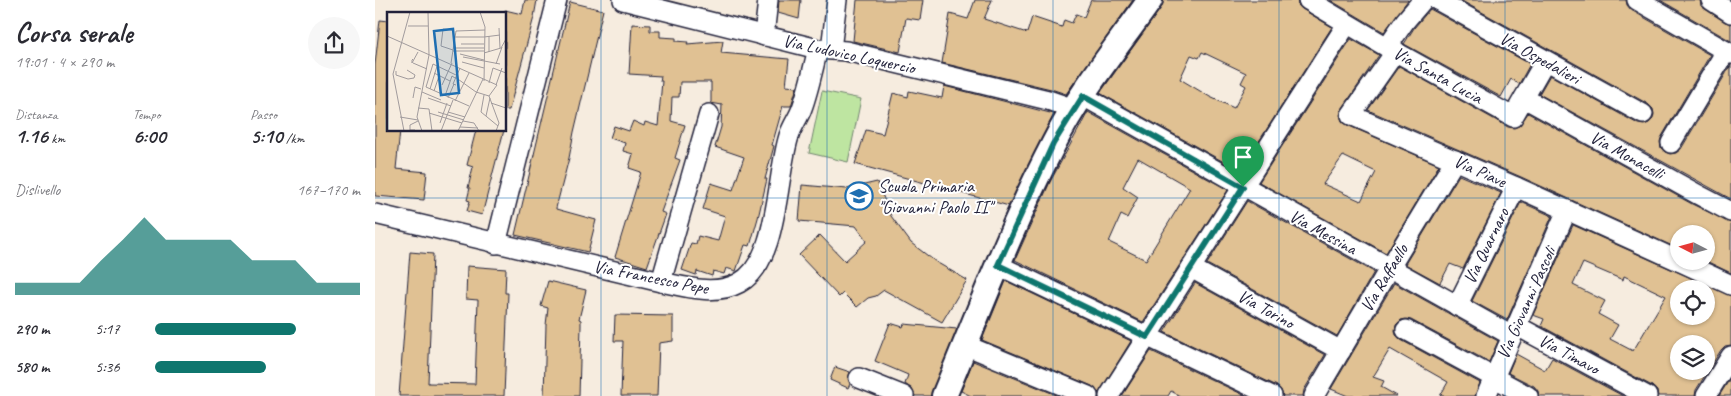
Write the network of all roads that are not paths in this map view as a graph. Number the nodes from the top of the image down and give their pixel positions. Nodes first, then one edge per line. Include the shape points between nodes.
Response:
1 (557, 0) edge
2 (623, 0) edge
3 (768, 0) edge
4 (837, 0) edge
5 (1150, 0) edge
6 (1308, 0) edge
7 (1423, 0) edge
8 (1437, 0) edge
9 (1637, 0) edge
10 (1711, 0) edge
11 (1731, 13) edge
12 (1347, 24) junction
13 (764, 36) junction
14 (824, 49) junction
15 (1391, 49) junction
16 (1728, 53) edge
17 (1545, 61) junction
18 (1524, 98) junction
19 (1078, 103) junction
20 (709, 114) dead end
21 (1643, 114) dead end
22 (1671, 143) dead end
23 (1455, 160) junction
24 (1243, 187) junction
25 (1516, 187) junction
26 (1567, 210) junction
27 (1731, 212) edge
28 (375, 214) edge
29 (497, 244) junction
30 (1670, 257) edge
31 (998, 265) junction
32 (1191, 268) junction
33 (1389, 269) junction
34 (1698, 270) edge
35 (661, 282) junction
36 (1731, 285) edge
37 (1457, 306) junction
38 (1406, 330) dead end
39 (1514, 331) junction
40 (1147, 337) junction
41 (965, 346) junction
42 (1341, 351) junction
43 (1731, 356) edge
44 (1494, 377) junction
45 (859, 378) dead end
46 (1322, 394) edge
47 (904, 396) edge
48 (944, 396) edge
49 (1088, 396) edge
50 (1109, 396) edge
51 (1272, 396) edge
52 (1486, 396) edge
53 (1528, 396) edge
54 (1647, 396) edge
55 (1706, 396) edge

1 - 29 street
2 - 13 street, Via Ludovico Loquercio
3 - 13 street
4 - 14 street, Via Francesco Pepe
5 - 19 street
6 - 12 street, Via Santa Lucia
7 - 15 street via 1405,21
8 - 17 street, Via Ospedalieri
9 - 16 street
10 - 11 street
12 - 15 street, Via Santa Lucia
12 - 24 street
13 - 14 street, Via Ludovico Loquercio
14 - 19 street, Via Ludovico Loquercio via 845,50 1048,100
14 - 35 street, Via Francesco Pepe via 789,135 767,245 758,266 738,284 717,290
15 - 18 street, Via Santa Lucia via 1513,117
15 - 23 street, Via Piave via 1351,115
16 - 22 street
17 - 18 street, Via Santa Lucia
17 - 21 street, Via Ospedalieri
18 - 27 street, Via Monacelli
19 - 24 street, Via Messina
19 - 31 street via 1053,144
20 - 35 street
23 - 25 street, Via Piave
23 - 33 street, Via Raffaello
24 - 32 street
24 - 33 street, Via Messina
25 - 26 street, Via Piave
25 - 37 street, Via Quarnaro
26 - 30 street, Via Piave
26 - 39 street, Via Giovanni Pascoli
28 - 29 street, Via Francesco Pepe
29 - 35 street, Via Francesco Pepe
31 - 40 street
31 - 41 street
32 - 40 street
32 - 42 street, Via Torino
33 - 37 street, Via Messina
33 - 42 street, Via Raffaello
34 - 36 street, Via Piave
37 - 39 street, Via Messina
38 - 44 street
39 - 44 street, Via Giovanni Pascoli
39 - 54 street, Via Timavo
40 - 50 street
40 - 51 street
41 - 48 street
41 - 49 street
42 - 46 street, Via Raffaello
43 - 55 street
44 - 52 street, Via Giovanni Pascoli
44 - 53 street
45 - 47 street

